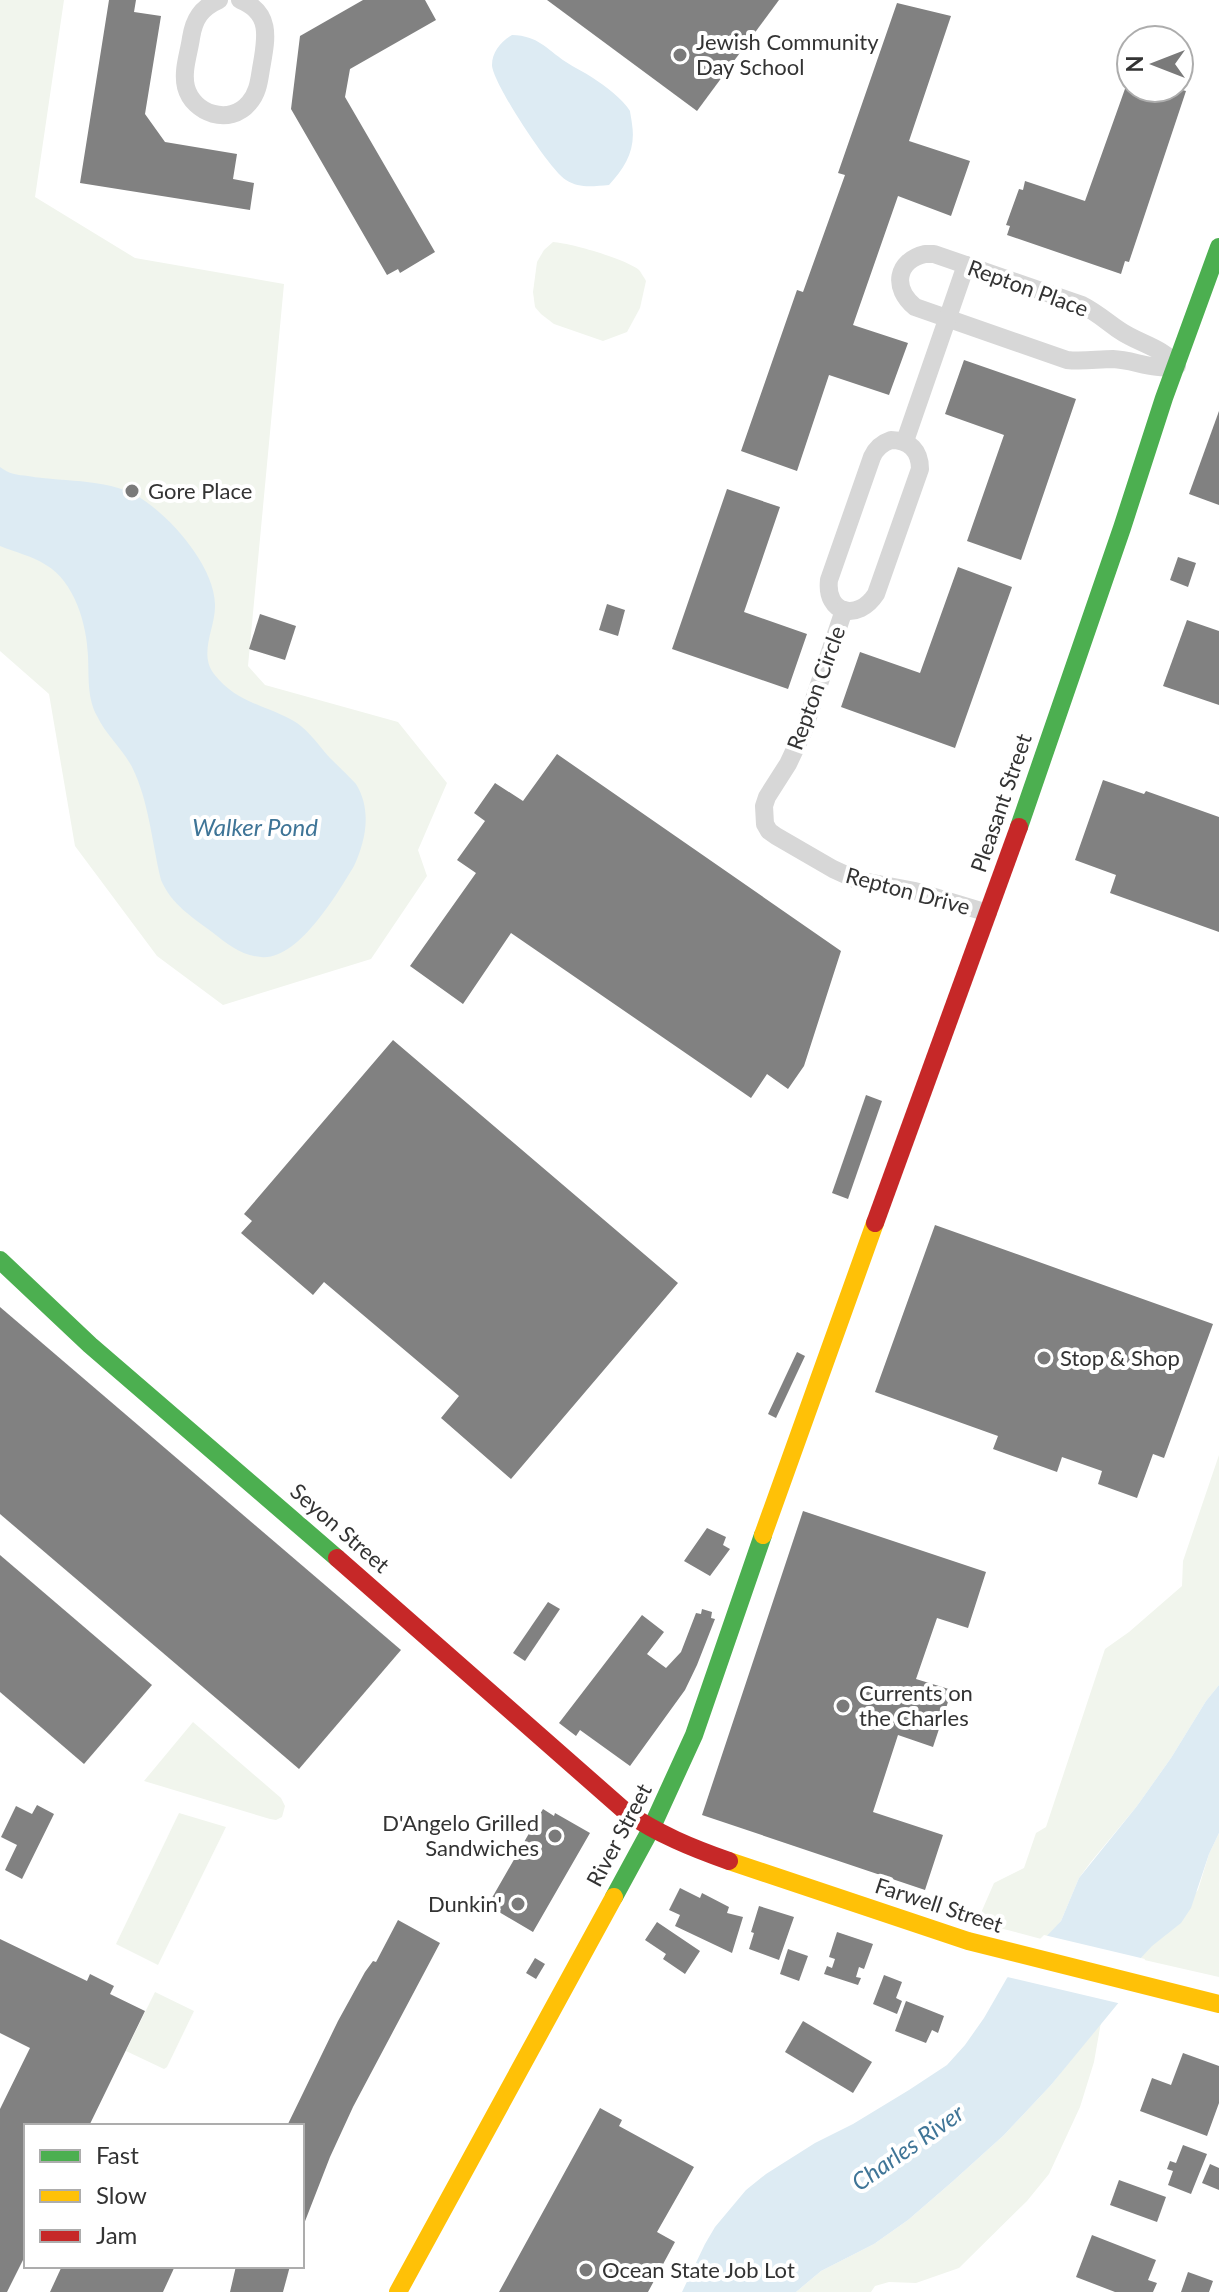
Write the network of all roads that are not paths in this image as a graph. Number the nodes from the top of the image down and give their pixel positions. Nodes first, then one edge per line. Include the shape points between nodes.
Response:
1 (240, 0) edge
2 (205, 3) edge
3 (1219, 247) edge
4 (966, 265) junction
5 (947, 319) junction
6 (1177, 366) junction
7 (905, 441) junction
8 (844, 610) junction
9 (764, 806) joint
10 (988, 913) junction
11 (0, 1260) edge
12 (821, 1372) joint
13 (651, 1829) junction
14 (1219, 2004) edge
15 (398, 2292) edge

1 - 2 street via 262,18 266,42 255,95 247,106 220,116 198,107 187,90 193,28
3 - 6 street, Pleasant Street
4 - 5 street
4 - 5 street, Repton Place via 925,254 902,270 906,300
4 - 6 street, Repton Place via 1082,305 1162,351
5 - 6 street, Repton Place via 1067,360
5 - 7 street
6 - 10 street, Pleasant Street
7 - 8 street, Repton Circle via 917,452 920,469 882,579 862,610
7 - 8 street, Repton Circle via 884,443 872,457 829,580 830,597
8 - 9 street, Repton Circle via 803,732
9 - 10 street, Repton Drive via 769,831 845,875
10 - 12 street, Pleasant Street
11 - 13 street, Seyon Street via 90,1345
12 - 13 street, River Street via 694,1735
13 - 14 street, Farwell Street via 691,1848 1007,1952
13 - 15 street, River Street

